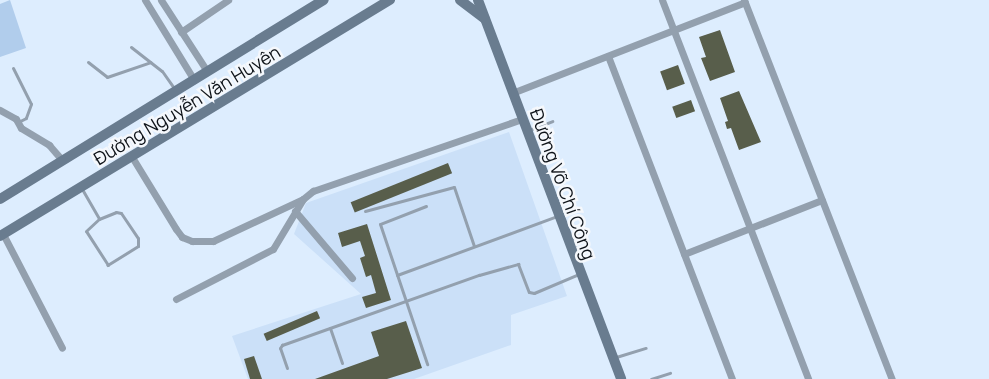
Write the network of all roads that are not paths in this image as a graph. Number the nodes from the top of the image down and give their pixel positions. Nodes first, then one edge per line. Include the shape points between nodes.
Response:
1 (145, 0) edge
2 (161, 0) edge
3 (228, 0) edge
4 (324, 0) edge
5 (390, 0) edge
6 (460, 0) edge
7 (478, 0) edge
8 (662, 0) edge
9 (745, 1) edge
10 (486, 19) junction
11 (674, 30) junction
12 (181, 32) junction
13 (131, 47) dead end
14 (608, 56) junction
15 (88, 62) dead end
16 (151, 62) junction
17 (13, 68) dead end
18 (207, 71) junction
19 (194, 80) junction
20 (176, 91) junction
21 (512, 94) junction
22 (0, 110) edge
23 (522, 119) junction
24 (18, 122) junction
25 (552, 122) dead end
26 (526, 131) junction
27 (132, 157) junction
28 (62, 160) junction
29 (82, 188) junction
30 (303, 199) junction
31 (0, 200) edge
32 (822, 200) junction
33 (426, 206) dead end
34 (295, 211) junction
35 (365, 211) dead end
36 (557, 216) junction
37 (99, 219) junction
38 (750, 228) junction
39 (2, 235) edge
40 (474, 246) junction
41 (684, 254) junction
42 (580, 274) junction
43 (397, 275) junction
44 (352, 278) dead end
45 (176, 299) dead end
46 (405, 301) junction
47 (330, 328) junction
48 (62, 348) dead end
49 (646, 348) dead end
50 (612, 358) junction
51 (342, 363) dead end
52 (427, 364) dead end
53 (287, 368) dead end
54 (670, 372) dead end
55 (621, 379) edge
56 (651, 379) edge
57 (732, 379) edge
58 (808, 379) edge
59 (892, 379) edge

1 - 19 street
2 - 12 street
3 - 12 street
4 - 18 street, Đường Nguyễn Văn Huyên
5 - 27 street, Đường Nguyễn Văn Huyên
6 - 10 street
7 - 10 street, Đường Võ Chí Công
8 - 11 street
9 - 11 street
9 - 32 street
10 - 21 street, Đường Võ Chí Công
11 - 14 street
11 - 38 street
12 - 18 street
13 - 16 lane
14 - 21 street
14 - 41 street
15 - 16 lane via 107,77
16 - 20 lane
17 - 24 lane via 31,104 26,118
18 - 19 street, Đường Nguyễn Văn Huyên
19 - 20 street, Đường Nguyễn Văn Huyên
20 - 28 street, Đường Nguyễn Văn Huyên
21 - 23 street, Đường Võ Chí Công
22 - 24 street
23 - 26 street, Đường Võ Chí Công
23 - 30 street via 313,191
24 - 28 street via 21,128 49,146
25 - 26 lane
26 - 36 street, Đường Võ Chí Công
27 - 29 street, Đường Nguyễn Văn Huyên
27 - 30 street via 176,229 192,242 212,241
28 - 31 street, Đường Nguyễn Văn Huyên
29 - 37 lane
29 - 39 street, Đường Nguyễn Văn Huyên
30 - 34 street
32 - 38 street
32 - 59 street
33 - 43 lane via 380,224
34 - 44 street
34 - 45 street via 273,248
35 - 40 lane via 454,187
36 - 40 lane
36 - 42 street, Đường Võ Chí Công
37 - 37 lane via 111,213 121,214 138,238 138,246 112,265 103,262 86,235 87,227
38 - 41 street
38 - 58 street
39 - 48 street
40 - 43 lane
41 - 57 street
42 - 46 lane via 532,293 521,266 516,264
42 - 50 street, Đường Võ Chí Công
43 - 46 lane
46 - 47 lane
46 - 52 lane
47 - 51 lane
47 - 53 lane via 282,345 280,348
49 - 50 lane
50 - 55 street, Đường Võ Chí Công
54 - 56 lane

